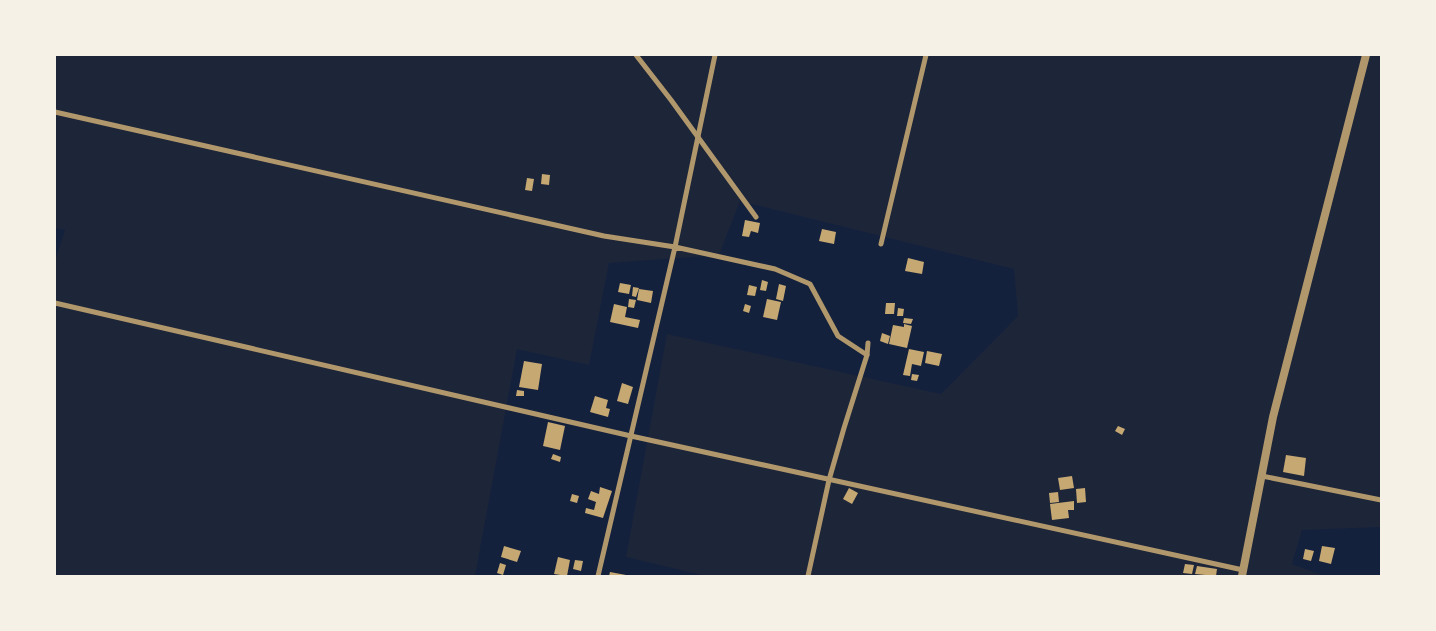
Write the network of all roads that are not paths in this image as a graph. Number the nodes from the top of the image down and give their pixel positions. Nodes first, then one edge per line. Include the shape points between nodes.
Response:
1 (636, 55) edge
2 (715, 55) edge
3 (926, 55) edge
4 (1366, 55) edge
5 (55, 112) edge
6 (698, 137) junction
7 (756, 218) dead end
8 (881, 244) dead end
9 (675, 248) junction
10 (55, 303) edge
11 (868, 343) dead end
12 (867, 355) junction
13 (631, 436) junction
14 (1262, 476) junction
15 (830, 480) junction
16 (1381, 500) edge
17 (1242, 573) edge
18 (598, 576) edge
19 (808, 576) edge

1 - 6 street
2 - 6 street
3 - 8 street
4 - 14 street via 1273,417
5 - 9 street via 604,236
6 - 7 street
6 - 9 street
9 - 12 street via 775,269 810,284 838,336
9 - 13 street
10 - 13 street
11 - 12 street
12 - 15 street
13 - 15 street
13 - 18 street
14 - 16 street
14 - 17 street
15 - 17 street
15 - 19 street

